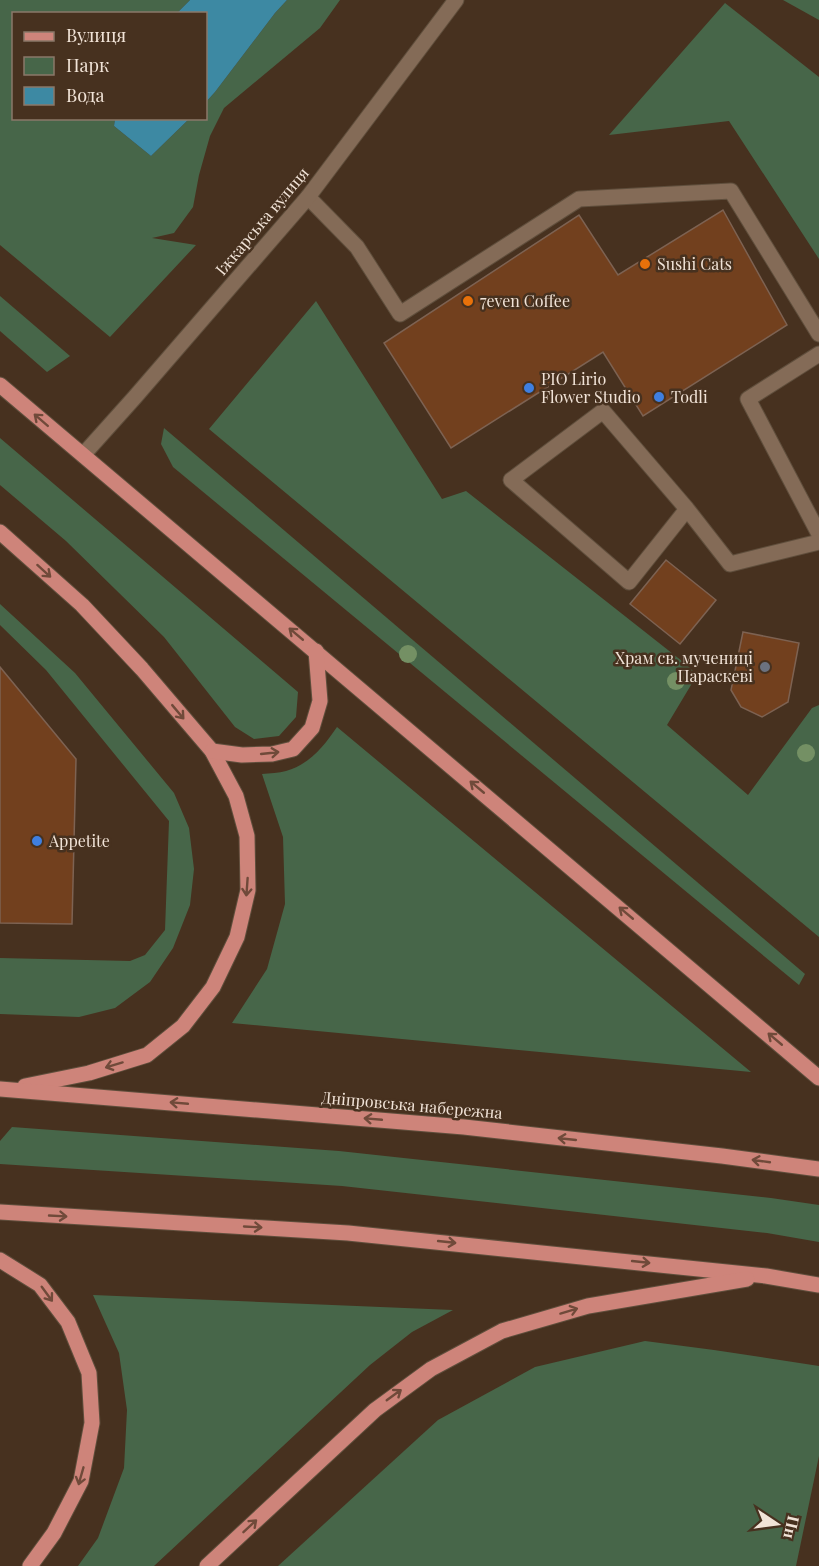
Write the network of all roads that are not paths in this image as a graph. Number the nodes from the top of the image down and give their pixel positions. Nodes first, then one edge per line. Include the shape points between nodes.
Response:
1 (456, 0) edge
2 (308, 197) junction
3 (819, 334) edge
4 (819, 354) edge
5 (0, 385) edge
6 (83, 455) junction
7 (687, 509) junction
8 (0, 532) edge
9 (819, 534) edge
10 (819, 542) edge
11 (316, 651) junction
12 (212, 751) junction
13 (819, 1078) edge
14 (4, 1089) edge
15 (819, 1169) edge
16 (0, 1212) edge
17 (0, 1260) edge
18 (766, 1276) junction
19 (819, 1285) edge
20 (30, 1566) edge
21 (207, 1566) edge

1 - 2 street, Іжкарська вулиця
2 - 3 street via 357,247 400,314 579,199 731,191
2 - 6 street, Іжкарська вулиця
4 - 9 street via 748,399
6 -> 5 main road
11 -> 6 main road
7 - 7 street via 603,411 511,480 629,582
7 - 10 street via 730,564
8 -> 12 main road via 82,605
12 -> 11 main road via 272,754 293,749 312,728 320,700
13 -> 11 main road
12 -> 14 main road via 237,796 247,836 248,890 237,937 213,987 183,1026 147,1054 89,1073
15 -> 14 main road, Дніпровська набережна via 464,1127
16 -> 18 main road via 348,1233
17 -> 20 main road via 40,1285 68,1322 88,1373 92,1423 81,1481 54,1533
18 - 19 main road
21 -> 18 main road via 375,1410 431,1369 502,1331 588,1306

